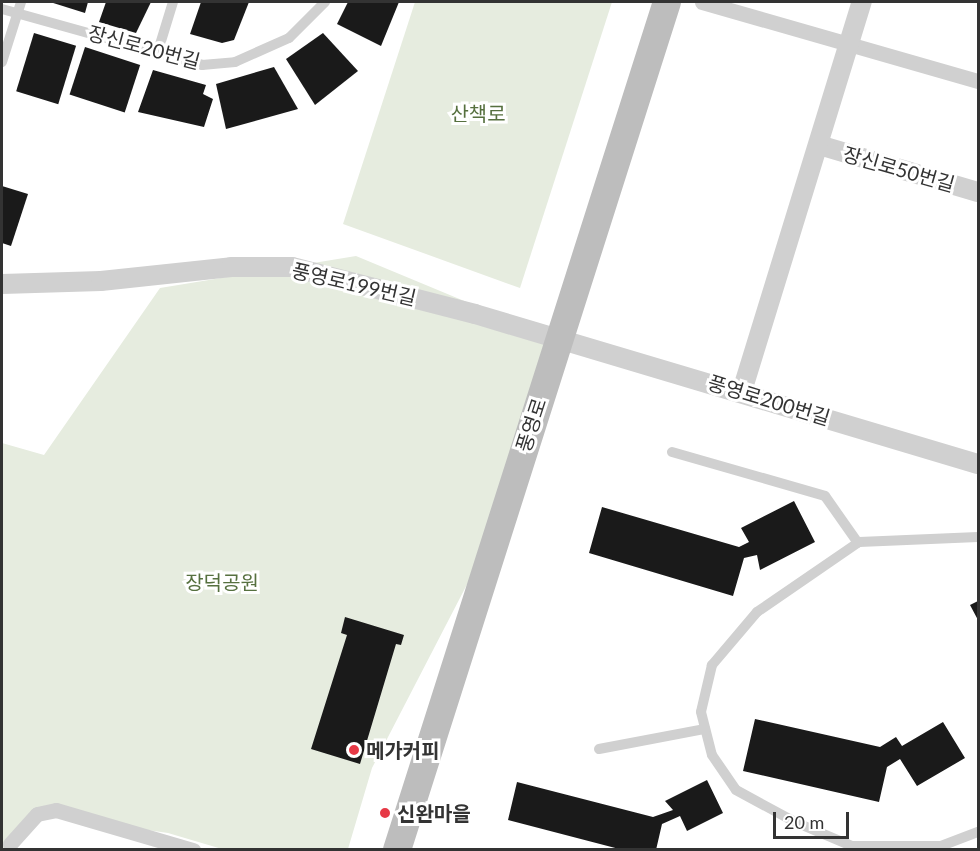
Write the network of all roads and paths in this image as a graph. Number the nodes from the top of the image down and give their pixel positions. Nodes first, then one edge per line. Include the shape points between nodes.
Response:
1 (21, 2) edge
2 (174, 2) edge
3 (325, 2) edge
4 (667, 2) edge
5 (702, 2) edge
6 (862, 2) edge
7 (2, 9) edge
8 (17, 14) junction
9 (849, 44) junction
10 (158, 51) junction
11 (2, 62) edge
12 (978, 81) edge
13 (819, 145) junction
14 (978, 192) edge
15 (2, 284) edge
16 (558, 340) junction
17 (742, 391) junction
18 (672, 452) dead end
19 (978, 464) edge
20 (978, 537) edge
21 (858, 543) junction
22 (705, 729) junction
23 (598, 749) dead end
24 (978, 832) edge
25 (10, 844) dead end
26 (193, 849) edge
27 (397, 849) edge

1 - 8 lane
2 - 10 lane
3 - 10 lane, 장신로20번길 via 289,38 235,62 201,65
4 - 16 main road, 풍영로
5 - 9 street
6 - 9 street
7 - 8 lane, 장신로20번길
8 - 10 lane, 장신로20번길
8 - 11 lane
9 - 12 street
9 - 13 street
13 - 14 street, 장신로50번길
13 - 17 street
15 - 16 street, 풍영로199번길 via 90,282 231,267 292,267
16 - 17 street, 풍영로200번길
16 - 27 main road, 풍영로
17 - 19 street, 풍영로200번길
18 - 21 lane via 825,496
20 - 21 lane
21 - 22 lane via 757,612 712,665 701,712
22 - 23 lane
22 - 24 lane via 712,755 736,790 852,846 941,846
25 - 26 street via 37,814 56,810

